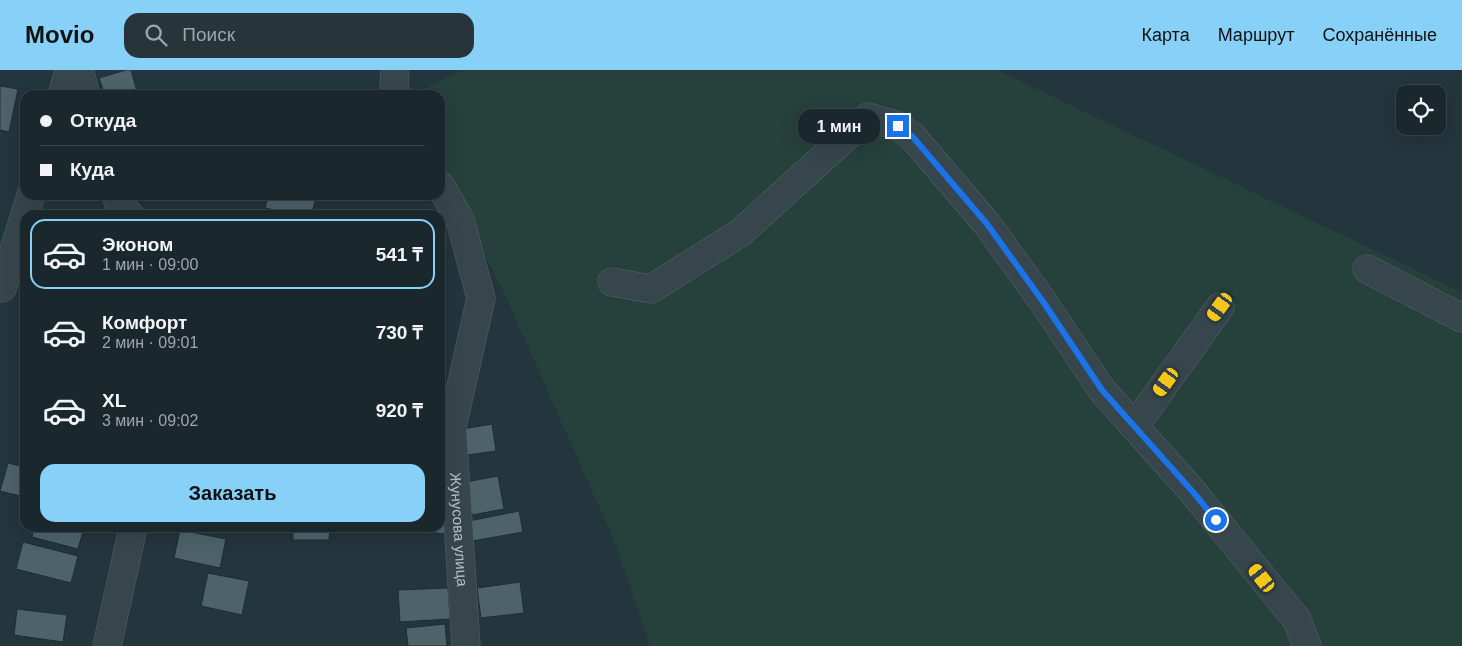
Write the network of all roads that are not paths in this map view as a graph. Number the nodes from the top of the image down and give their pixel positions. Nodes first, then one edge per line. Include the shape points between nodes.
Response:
1 (70, 70) edge
2 (78, 70) edge
3 (395, 70) edge
4 (64, 90) edge
5 (84, 90) edge
6 (395, 90) edge
7 (445, 194) edge
8 (118, 200) edge
9 (124, 210) edge
10 (20, 230) edge
11 (1367, 269) dead end
12 (612, 282) dead end
13 (2, 288) dead end
14 (1220, 307) dead end
15 (1462, 318) edge
16 (1134, 426) junction
17 (132, 532) edge
18 (107, 646) edge
19 (466, 646) edge
20 (1307, 646) edge

1 - 4 street
2 - 5 street
3 - 6 street
7 - 19 street, Жунусова улица via 460,220 481,298 452,426
8 - 9 street
10 - 13 street
11 - 15 street
12 - 16 street via 651,289 740,233 868,117 898,126 912,136 987,224 1102,390
14 - 16 street
16 - 20 street via 1193,492 1297,620
17 - 18 street

